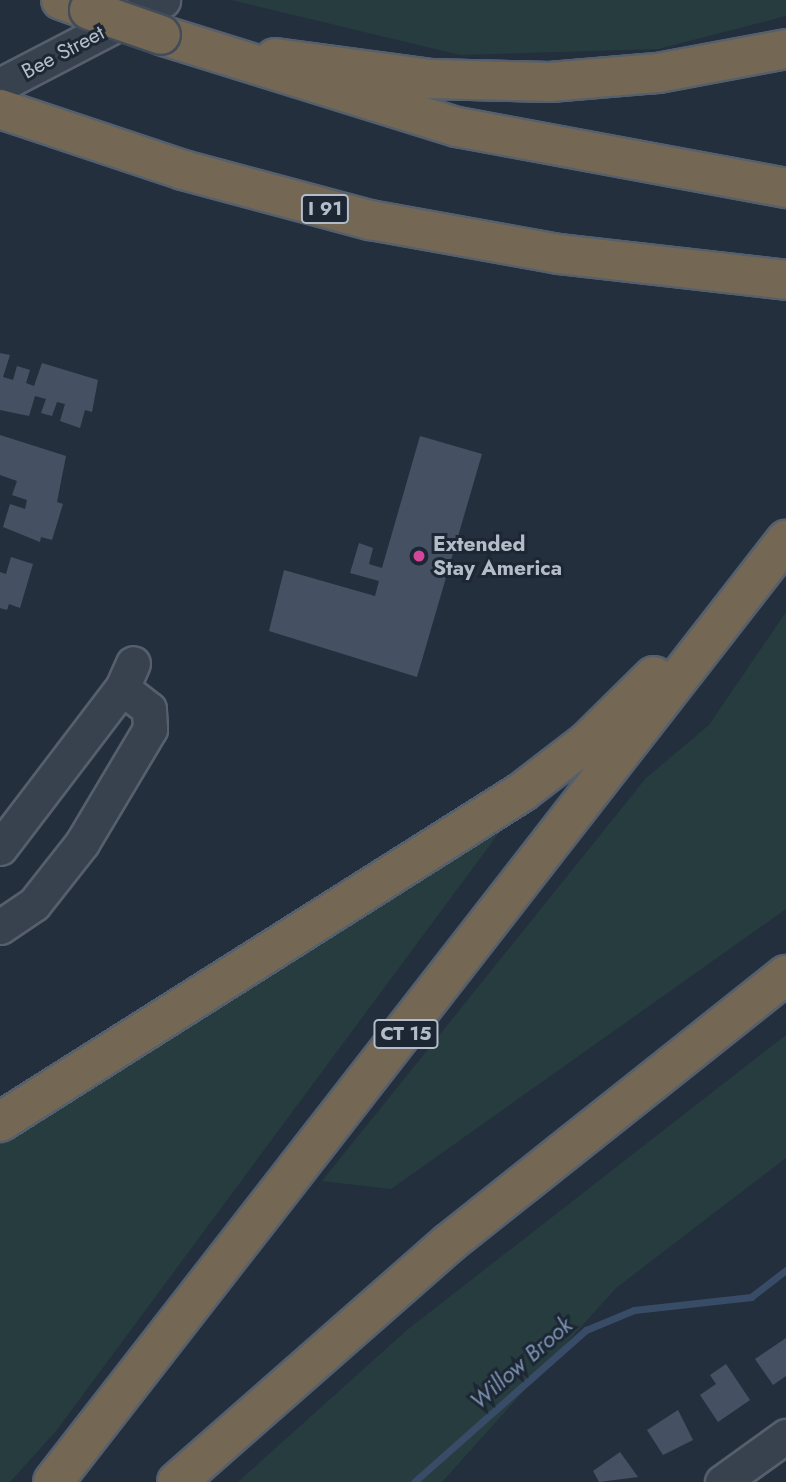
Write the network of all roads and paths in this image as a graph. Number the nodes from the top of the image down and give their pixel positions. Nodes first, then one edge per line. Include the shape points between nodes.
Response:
1 (75, 5) edge
2 (162, 17) edge
3 (786, 49) edge
4 (231, 58) junction
5 (4, 102) edge
6 (786, 188) edge
7 (647, 265) junction
8 (786, 280) edge
9 (786, 301) edge
10 (786, 540) edge
11 (754, 581) junction
12 (0, 848) edge
13 (0, 927) edge
14 (786, 975) edge
15 (0, 1122) edge
16 (786, 1436) edge
17 (52, 1482) edge
18 (177, 1482) edge
19 (722, 1482) edge

1 - 2 highway, bridge
2 - 4 highway
2 - 5 street, Bee Street
3 - 4 highway via 659,73 550,82 430,79 309,60
4 - 6 highway via 457,127
5 - 7 highway, I 91 via 335,211 458,238
7 - 8 highway, I 91
7 - 9 highway via 700,289
10 - 11 highway, CT 15
11 - 15 highway via 691,635 604,728 522,792
11 - 17 highway, CT 15
12 - 13 street via 127,675 149,709 150,729 82,843 34,904
14 - 18 highway via 449,1243
16 - 19 street

